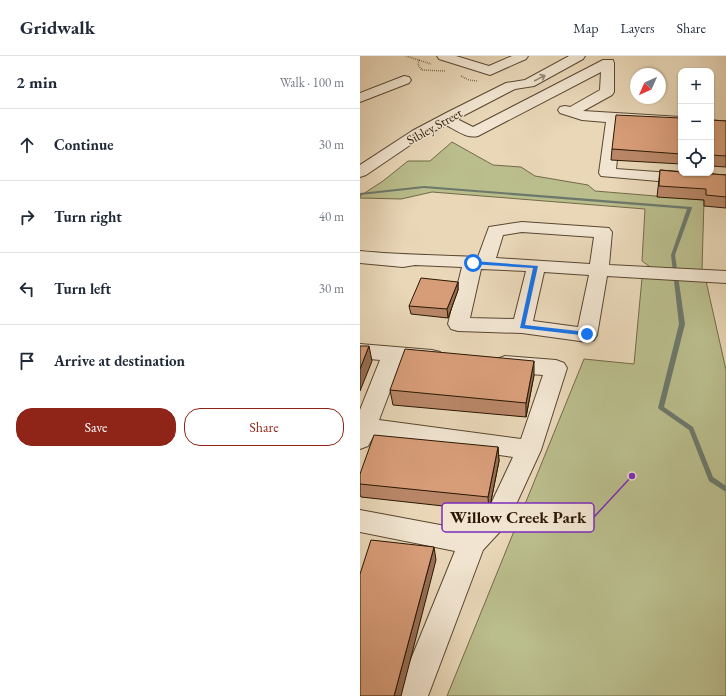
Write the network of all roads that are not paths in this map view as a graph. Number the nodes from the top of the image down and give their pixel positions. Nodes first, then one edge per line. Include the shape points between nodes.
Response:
1 (443, 56) edge
2 (522, 56) edge
3 (579, 56) edge
4 (553, 58) edge
5 (404, 80) dead end
6 (511, 86) junction
7 (360, 98) edge
8 (540, 99) junction
9 (571, 112) junction
10 (614, 117) junction
11 (446, 119) junction
12 (678, 121) edge
13 (360, 172) edge
14 (726, 182) edge
15 (360, 257) edge
16 (479, 263) junction
17 (536, 267) junction
18 (599, 270) junction
19 (726, 277) edge
20 (522, 326) junction
21 (360, 351) edge
22 (393, 354) junction
23 (455, 359) edge
24 (486, 362) edge
25 (362, 432) edge
26 (529, 450) junction
27 (360, 521) edge
28 (472, 543) junction
29 (412, 696) edge

1 - 2 street via 490,71
6 -> 3 street, Sibley Street via 529,83
4 - 6 street, Sibley Street via 517,78
5 - 7 street
6 - 8 street
6 - 11 street, Sibley Street
8 - 9 street
8 - 9 street via 608,63 607,92
8 - 11 street via 473,133
9 - 10 street via 582,116
10 - 12 street
10 - 14 street via 607,173
11 - 13 street, Sibley Street
15 - 16 street
16 - 17 street
16 - 18 street via 495,231 522,227 603,232
16 - 20 street via 458,324
17 - 18 street
17 - 20 street
18 - 19 street
18 - 20 street via 587,334
21 - 22 street
22 - 23 street
22 - 25 street
24 - 26 street via 556,368
25 - 26 street
26 - 28 street via 498,516
27 - 28 street
28 - 29 street

